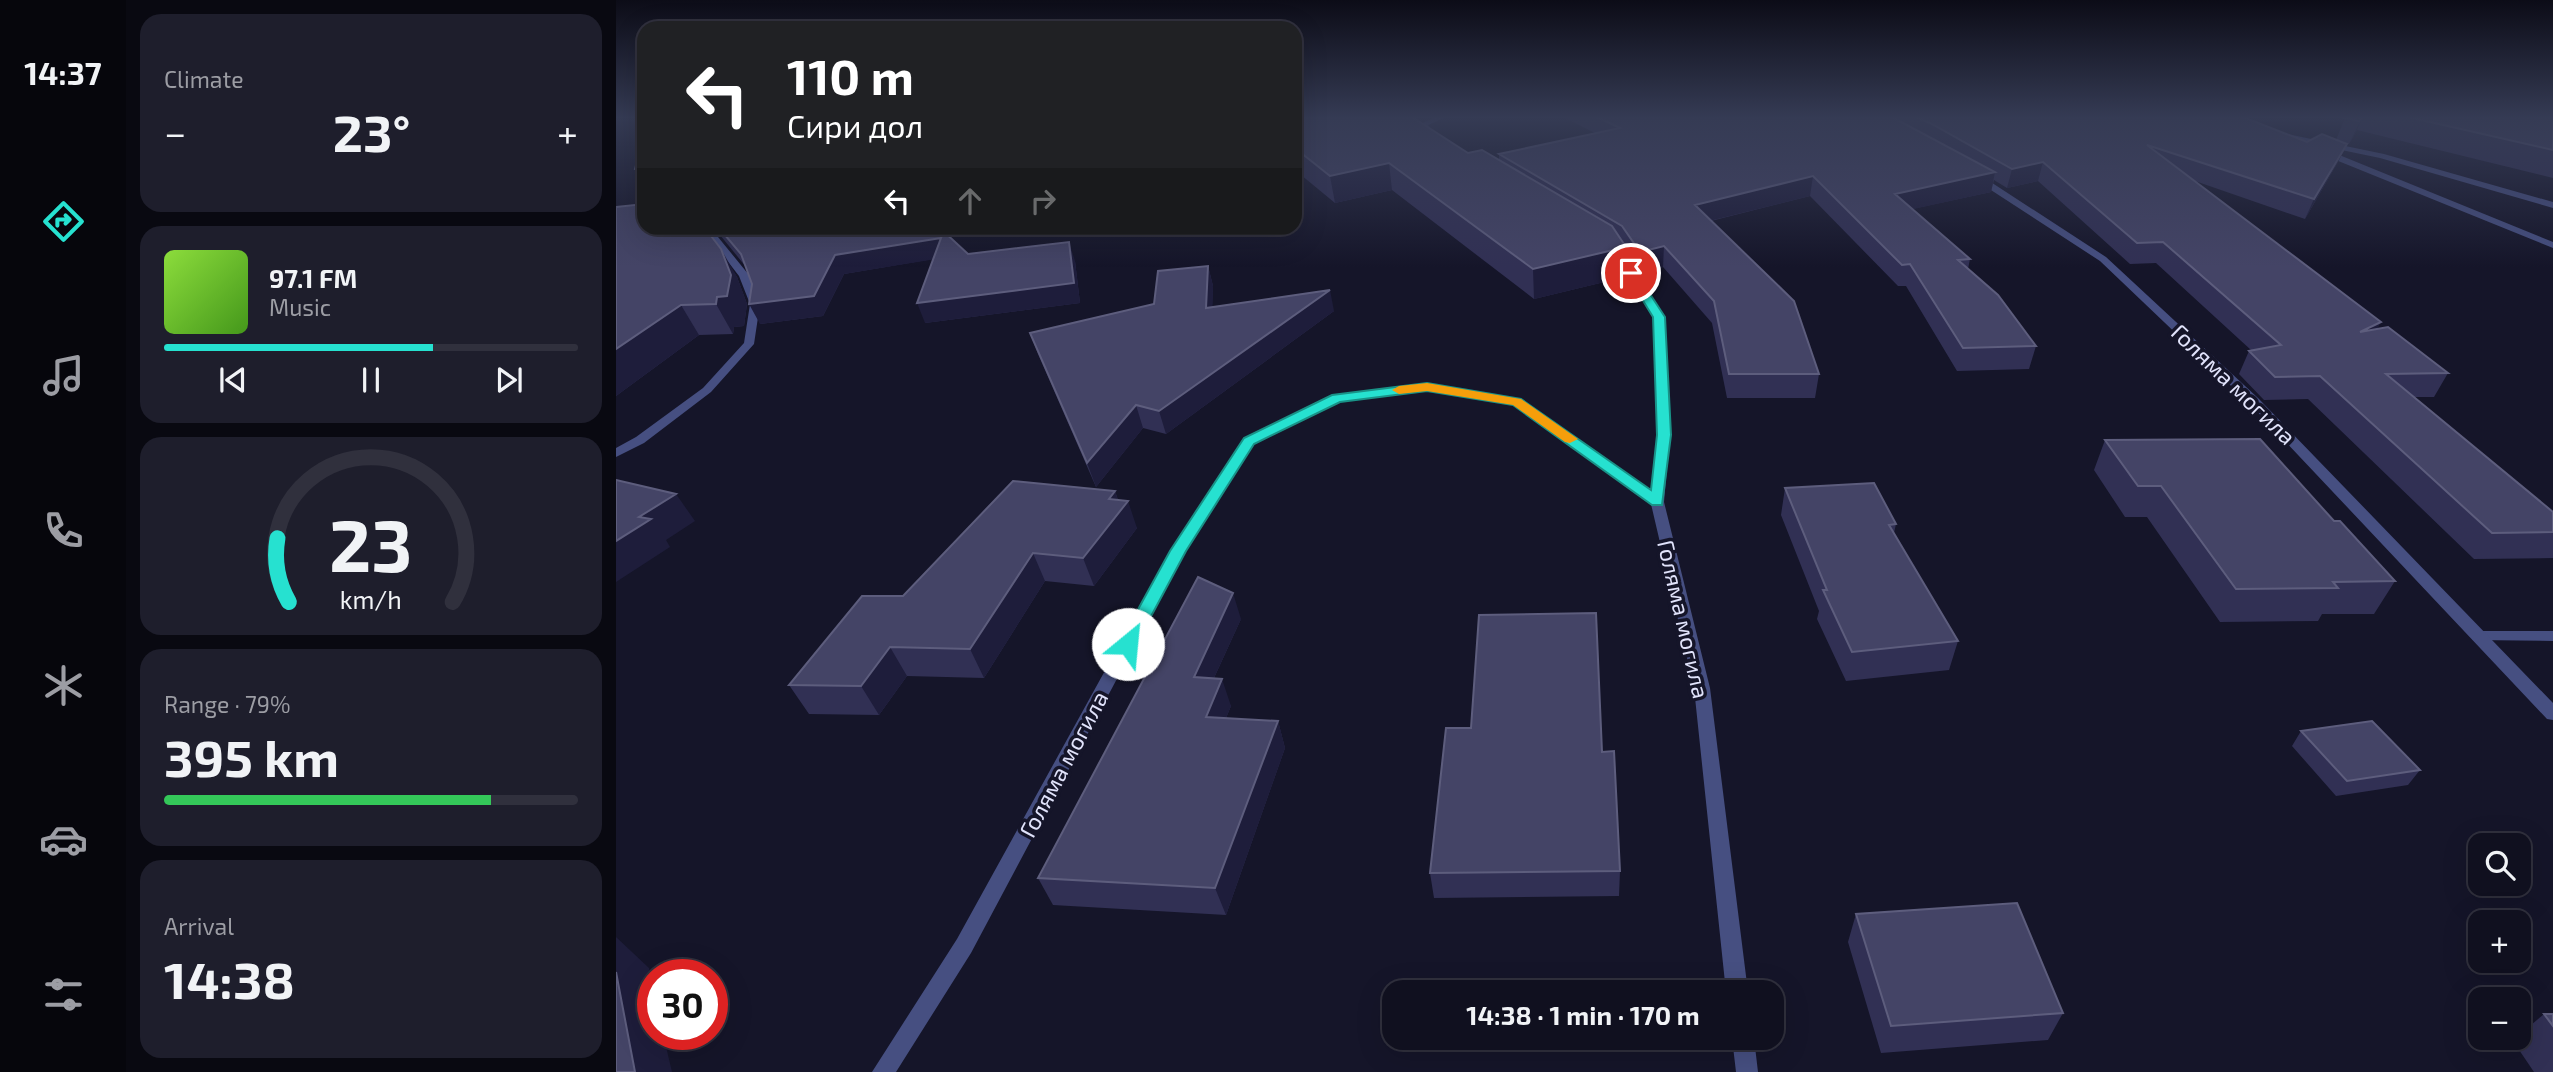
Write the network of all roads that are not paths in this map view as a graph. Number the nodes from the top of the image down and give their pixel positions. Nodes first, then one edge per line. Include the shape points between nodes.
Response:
1 (2359, 167) edge
2 (2420, 167) edge
3 (1969, 173) edge
4 (2553, 205) edge
5 (704, 235) edge
6 (1607, 245) edge
7 (2553, 245) edge
8 (616, 453) edge
9 (1657, 502) junction
10 (2479, 636) junction
11 (2553, 636) edge
12 (2553, 714) edge
13 (1737, 980) edge
14 (1744, 1050) edge
15 (883, 1072) edge
16 (1747, 1072) edge

1 - 7 street
2 - 4 street
3 - 10 street, Голяма могила via 2103,259 2254,401
5 - 8 street via 715,239 744,275 755,304 749,344 707,390
6 - 9 street via 1617,251 1659,317 1664,435
9 - 13 street, Голяма могила via 1702,688
9 - 15 street, Голяма могила via 1517,402 1427,387 1337,398 1249,441 1178,551 964,946
10 - 11 street
10 - 12 street, Голяма могила
14 - 16 street

